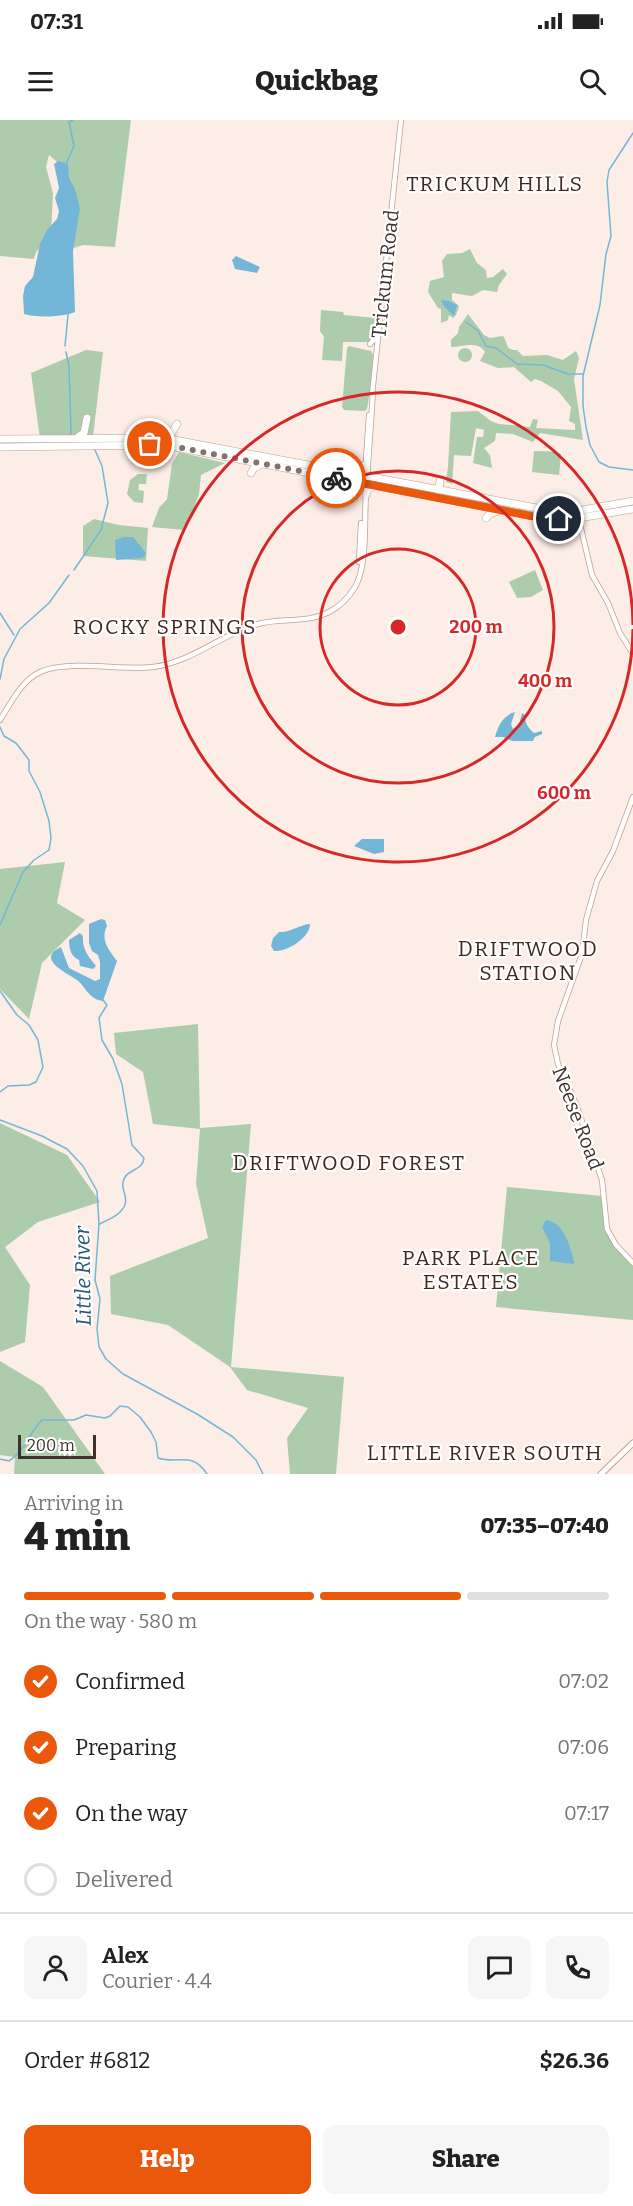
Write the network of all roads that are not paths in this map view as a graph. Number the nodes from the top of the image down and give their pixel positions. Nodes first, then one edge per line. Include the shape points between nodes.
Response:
1 (401, 120) edge
2 (380, 320) junction
3 (370, 344) dead end
4 (177, 424) dead end
5 (100, 437) junction
6 (74, 438) junction
7 (164, 438) junction
8 (0, 439) edge
9 (0, 447) edge
10 (245, 460) junction
11 (263, 464) junction
12 (367, 478) junction
13 (428, 488) junction
14 (439, 490) junction
15 (416, 494) junction
16 (366, 495) joint
17 (448, 500) junction
18 (633, 501) edge
19 (474, 505) junction
20 (488, 506) junction
21 (532, 508) junction
22 (633, 510) edge
23 (503, 511) junction
24 (523, 515) junction
25 (580, 519) junction
26 (350, 594) junction
27 (633, 654) edge
28 (0, 720) edge
29 (633, 797) edge
30 (633, 1263) edge
31 (633, 1443) edge
32 (601, 1474) edge

1 - 2 street, Trickum Road
2 - 3 street via 376,338
2 - 12 street, Trickum Road
4 - 7 main road
5 - 6 main road
5 - 6 main road via 90,432 87,418 84,433
5 - 7 main road
6 - 8 main road
7 - 12 main road
9 - 10 main road via 150,444
10 - 11 main road
10 - 11 main road via 251,473
11 - 12 main road
12 - 13 main road
12 - 13 main road via 388,480 396,475 404,483
12 - 15 main road
12 - 16 main road
12 - 26 street, Trickum Road via 358,569
13 - 14 main road via 438,485 440,480
14 - 15 main road via 436,494
14 - 21 main road
15 - 17 main road
16 - 26 street via 361,568
17 - 19 main road
17 - 20 main road
18 - 25 main road
19 - 20 main road
19 - 23 main road via 486,518
20 - 21 main road
20 - 23 main road
21 - 25 main road
22 - 25 main road
23 - 24 main road
24 - 25 main road
24 - 25 main road
25 - 27 street via 591,573
26 - 28 street via 336,608 319,616 252,626 168,664 46,670 26,683
29 - 30 street, Neese Road via 597,881 582,954 559,1017 554,1045 602,1180 607,1229
31 - 32 main road

